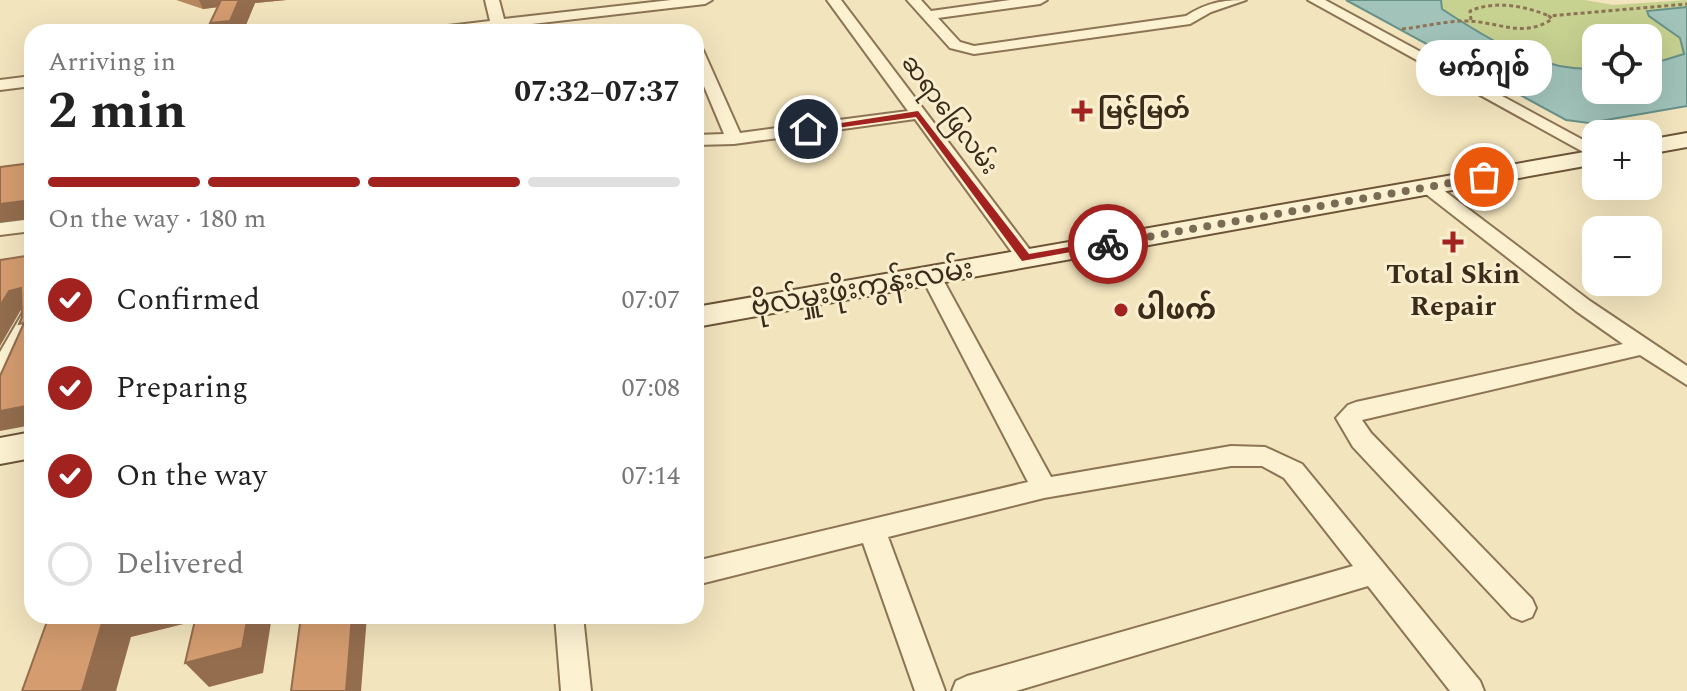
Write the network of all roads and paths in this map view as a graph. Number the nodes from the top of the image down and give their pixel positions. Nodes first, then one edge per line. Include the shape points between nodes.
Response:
1 (492, 0) edge
2 (705, 0) edge
3 (834, 0) edge
4 (914, 0) edge
5 (1040, 0) edge
6 (1239, 0) edge
7 (1315, 0) edge
8 (1687, 4) edge
9 (928, 15) junction
10 (1549, 16) junction
11 (1473, 21) junction
12 (498, 24) edge
13 (528, 24) edge
14 (1399, 30) dead end
15 (704, 69) edge
16 (24, 82) edge
17 (0, 85) edge
18 (918, 114) junction
19 (734, 139) junction
20 (704, 140) edge
21 (1687, 140) edge
22 (1662, 144) edge
23 (1582, 147) edge
24 (1582, 158) edge
25 (1428, 187) junction
26 (24, 226) edge
27 (0, 229) edge
28 (1026, 258) junction
29 (931, 276) junction
30 (704, 316) edge
31 (24, 328) edge
32 (1643, 347) junction
33 (0, 372) edge
34 (1687, 377) edge
35 (24, 446) edge
36 (0, 451) edge
37 (1044, 488) junction
38 (872, 530) junction
39 (704, 571) edge
40 (1372, 573) junction
41 (1522, 608) dead end
42 (570, 624) edge
43 (576, 691) edge
44 (930, 691) edge
45 (967, 691) edge
46 (1469, 691) edge

1 - 12 street
2 - 13 street
3 - 18 street, ဆရာဖြေလမ်း
4 - 9 street
5 - 9 street
6 - 9 street via 1206,9 1190,20 974,50 955,45
7 - 23 street
8 - 10 path
10 - 11 path via 1545,25 1523,30
10 - 11 path via 1490,4 1475,6 1470,11
11 - 14 path
15 - 19 street
16 - 17 street
18 - 19 street
18 - 28 street, ဆရာဖြေလမ်း
19 - 20 street
21 - 22 street
24 - 25 street, ဗိုလ်မှူးဖိုးကွန်းလမ်း
25 - 28 street, ဗိုလ်မှူးဖိုးကွန်းလမ်း
25 - 32 street
26 - 27 street
28 - 29 street, ဗိုလ်မှူးဖိုးကွန်းလမ်း
29 - 30 street, ဗိုလ်မှူးဖိုးကွန်းလမ်း
29 - 37 street
31 - 33 street
32 - 34 street
32 - 41 street via 1356,411 1348,418 1362,440
35 - 36 street
37 - 38 street
37 - 40 street via 1231,456 1265,457 1293,471
38 - 39 street
38 - 44 street
40 - 45 street
40 - 46 street
42 - 43 street

